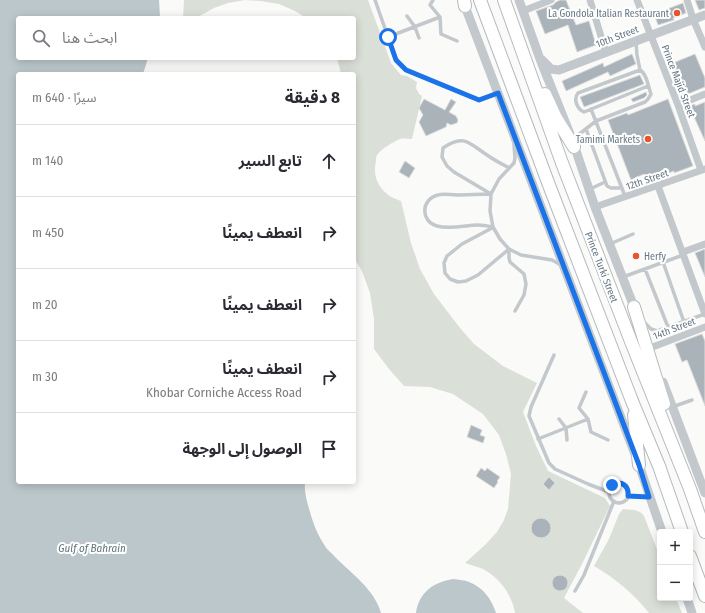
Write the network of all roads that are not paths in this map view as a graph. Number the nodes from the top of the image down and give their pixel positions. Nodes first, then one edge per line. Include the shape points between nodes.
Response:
1 (375, 0) edge
2 (433, 0) edge
3 (480, 0) edge
4 (504, 0) edge
5 (519, 0) edge
6 (551, 0) edge
7 (590, 0) edge
8 (636, 0) edge
9 (687, 0) edge
10 (464, 2) edge
11 (536, 3) edge
12 (523, 11) junction
13 (705, 15) edge
14 (407, 16) dead end
15 (440, 17) junction
16 (693, 19) junction
17 (512, 21) junction
18 (415, 27) junction
19 (650, 35) junction
20 (388, 37) junction
21 (419, 38) dead end
22 (457, 41) dead end
23 (636, 42) junction
24 (705, 47) edge
25 (606, 53) junction
26 (540, 59) junction
27 (640, 70) junction
28 (648, 86) junction
29 (498, 93) junction
30 (705, 94) edge
31 (678, 105) junction
32 (591, 109) junction
33 (596, 121) junction
34 (586, 129) junction
35 (512, 132) junction
36 (573, 143) junction
37 (509, 168) junction
38 (703, 170) edge
39 (605, 182) junction
40 (658, 186) junction
41 (622, 188) junction
42 (589, 190) junction
43 (491, 194) junction
44 (625, 196) junction
45 (594, 207) junction
46 (493, 227) junction
47 (633, 234) dead end
48 (609, 244) junction
49 (705, 244) edge
50 (509, 249) junction
51 (684, 253) junction
52 (663, 262) junction
53 (563, 266) junction
54 (645, 269) junction
55 (622, 277) junction
56 (635, 310) junction
57 (515, 311) dead end
58 (705, 314) edge
59 (684, 322) junction
60 (668, 327) junction
61 (705, 327) edge
62 (650, 348) junction
63 (554, 355) dead end
64 (586, 392) dead end
65 (692, 400) dead end
66 (632, 402) junction
67 (672, 407) junction
68 (558, 419) dead end
69 (588, 419) junction
70 (566, 428) junction
71 (538, 439) junction
72 (567, 440) dead end
73 (608, 440) dead end
74 (639, 465) junction
75 (702, 479) edge
76 (690, 489) junction
77 (609, 492) junction
78 (705, 493) edge
79 (628, 496) junction
80 (649, 497) junction
81 (614, 501) junction
82 (661, 529) edge
83 (681, 529) edge
84 (705, 532) edge
85 (693, 564) edge
86 (575, 591) dead end
87 (705, 596) edge
88 (688, 601) edge
89 (692, 613) edge

1 - 20 lane
2 - 15 lane via 430,5
3 - 66 main road, Prince Turki Street
4 - 17 main road, Prince Turki Street
5 - 12 street, Prince Turki Street
6 - 11 street
7 - 25 street
8 - 19 street, Prince Majid Street
9 - 16 street
10 - 29 street
11 - 12 street
12 - 26 street, Prince Turki Street
13 - 16 street, 10th Street
14 - 18 lane
15 - 18 lane
15 - 22 lane via 440,34
16 - 19 street, 10th Street
16 - 24 street
17 - 36 main road via 556,118
17 - 76 main road, Prince Turki Street via 562,164
18 - 20 lane
18 - 21 lane
19 - 23 street, 10th Street
19 - 31 street, Prince Majid Street
20 - 29 lane via 396,60 406,70 479,100
23 - 25 street, 10th Street
23 - 27 lane
25 - 26 street, 10th Street via 559,70 551,69
26 - 36 street, Prince Turki Street
27 - 28 lane via 643,71
27 - 32 lane via 578,93 575,99 580,111
28 - 32 lane
28 - 33 lane via 650,94 645,102
29 - 35 street
30 - 31 street
31 - 38 street, Prince Majid Street
32 - 33 lane
33 - 34 lane
33 - 41 lane
34 - 36 lane
34 - 39 lane
35 - 37 lane via 515,158 514,164
35 - 53 street
36 - 42 street, Prince Turki Street
37 - 43 lane
37 - 43 lane via 469,142 459,140 443,148 442,157 447,166
38 - 40 street, 12th Street
39 - 41 lane via 610,188
39 - 42 lane
40 - 44 street, 12th Street
40 - 51 street
41 - 44 lane
42 - 45 street, Prince Turki Street
43 - 46 lane via 490,211
43 - 46 lane via 438,195 426,204 425,213 430,223 438,226
44 - 45 street, 12th Street
45 - 48 street, Prince Turki Street
46 - 50 lane
46 - 50 lane via 462,244 447,256 444,263 445,273 450,279 466,281 478,275
47 - 48 lane
48 - 55 street, Prince Turki Street
49 - 51 street
50 - 53 lane via 521,255 552,260
50 - 57 lane via 510,262 524,274 526,284 524,295
51 - 52 lane
51 - 58 street
52 - 54 lane
52 - 59 lane
53 - 74 street
54 - 55 lane
54 - 60 lane
55 - 56 street, Prince Turki Street
56 - 60 lane via 654,331
56 - 62 street, Prince Turki Street
56 - 76 main road
58 - 59 lane
59 - 60 lane
61 - 62 street, 14th Street
62 - 67 street, Prince Turki Street
63 - 71 lane via 529,416
64 - 69 lane via 579,408
65 - 67 lane
66 - 74 main road
66 - 83 main road, Prince Turki Street via 659,466
67 - 75 street, Prince Turki Street
68 - 70 lane
69 - 70 lane
69 - 73 lane via 591,432
70 - 71 lane
70 - 72 lane
71 - 77 lane via 549,463 555,469
74 - 80 street
75 - 78 street, Prince Turki Street
76 - 84 main road, Prince Turki Street
77 - 79 lane via 612,485 622,484 627,487
77 - 81 lane
79 - 80 lane
79 - 81 lane via 624,501
80 - 82 street
81 - 86 lane
85 - 87 main road
88 - 89 street

